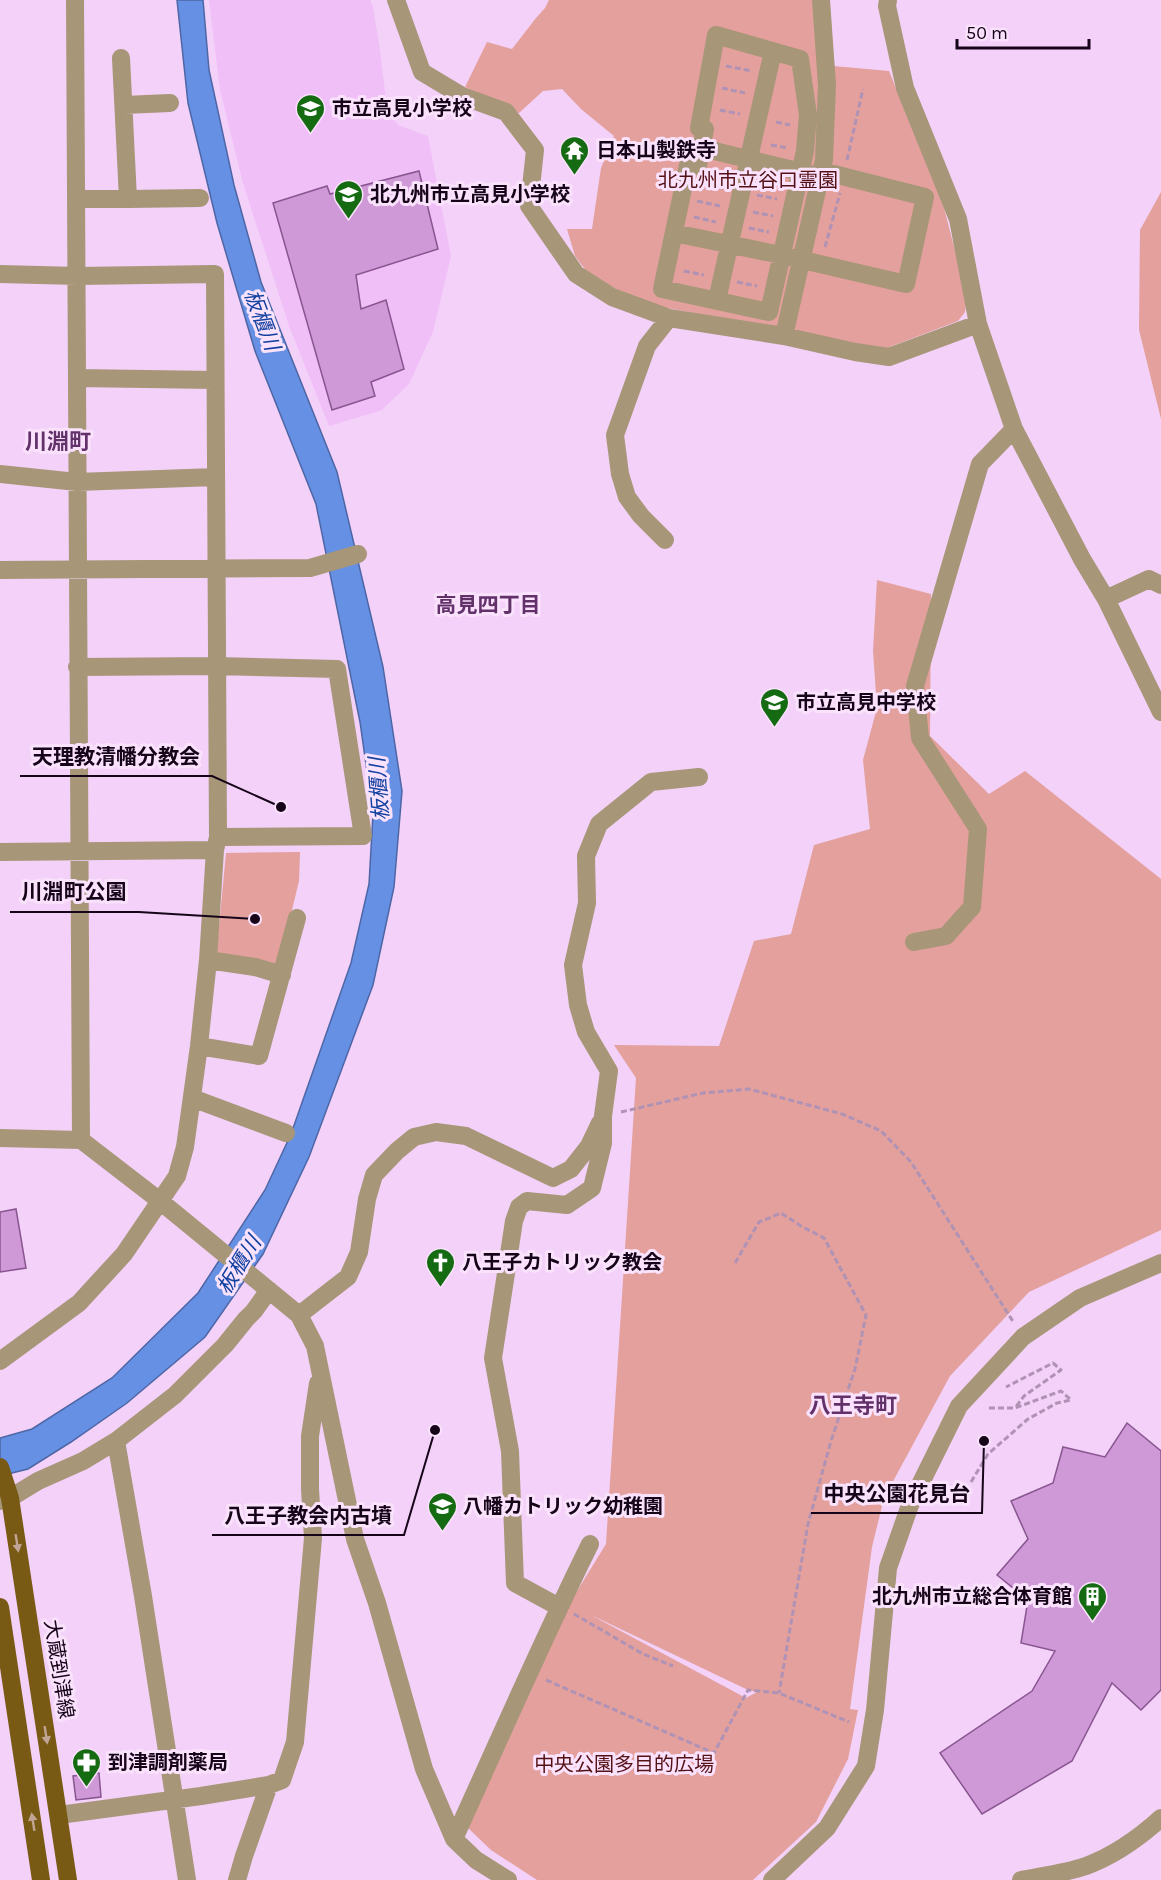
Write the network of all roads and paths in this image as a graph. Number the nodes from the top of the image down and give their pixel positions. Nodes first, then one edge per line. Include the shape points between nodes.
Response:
1 (75, 0) edge
2 (396, 0) edge
3 (821, 0) edge
4 (888, 0) edge
5 (773, 51) junction
6 (122, 58) dead end
7 (170, 103) dead end
8 (124, 105) junction
9 (702, 148) junction
10 (749, 158) junction
11 (801, 171) junction
12 (821, 174) junction
13 (200, 198) dead end
14 (77, 199) junction
15 (128, 200) junction
16 (674, 234) junction
17 (729, 244) junction
18 (781, 255) junction
19 (800, 260) junction
20 (0, 274) edge
21 (78, 276) junction
22 (717, 300) junction
23 (669, 318) junction
24 (978, 324) junction
25 (784, 336) junction
26 (77, 378) junction
27 (215, 380) junction
28 (1014, 429) junction
29 (0, 474) edge
30 (215, 477) junction
31 (77, 482) junction
32 (665, 540) dead end
33 (358, 554) dead end
34 (216, 567) junction
35 (77, 569) junction
36 (0, 570) edge
37 (1161, 585) edge
38 (1106, 599) junction
39 (216, 666) junction
40 (77, 667) junction
41 (1161, 712) edge
42 (699, 777) dead end
43 (217, 843) junction
44 (79, 850) junction
45 (0, 852) edge
46 (297, 918) dead end
47 (914, 942) dead end
48 (208, 960) junction
49 (282, 975) junction
50 (199, 1046) junction
51 (192, 1098) junction
52 (603, 1116) junction
53 (286, 1132) dead end
54 (0, 1138) edge
55 (81, 1140) junction
56 (160, 1201) junction
57 (735, 1263) dead end
58 (1161, 1263) edge
59 (266, 1287) junction
60 (299, 1315) junction
61 (1023, 1337) junction
62 (0, 1361) edge
63 (320, 1373) junction
64 (1006, 1387) dead end
65 (989, 1408) dead end
66 (1015, 1408) junction
67 (116, 1441) junction
68 (0, 1467) edge
69 (971, 1482) dead end
70 (5, 1495) edge
71 (590, 1544) dead end
72 (0, 1606) edge
73 (559, 1607) junction
74 (673, 1666) dead end
75 (531, 1673) junction
76 (779, 1693) junction
77 (849, 1722) dead end
78 (269, 1785) junction
79 (175, 1798) junction
80 (59, 1815) junction
81 (1161, 1818) edge
82 (454, 1839) junction
83 (41, 1880) edge
84 (68, 1880) edge
85 (187, 1880) edge
86 (237, 1880) edge
87 (508, 1880) edge
88 (771, 1880) edge
89 (1021, 1880) edge

1 - 14 street
2 - 23 street via 422,72 462,96 506,112 535,150 529,206 576,274 612,297
3 - 12 street via 827,85
4 - 24 street via 905,88 958,219
5 - 9 street via 716,35 699,128 705,129
5 - 10 street
5 - 11 street via 800,59 808,115
6 - 8 street
7 - 8 street
8 - 15 street
9 - 10 street
9 - 16 street via 698,166 688,165
10 - 11 street
10 - 17 street
11 - 12 street
11 - 18 street
12 - 19 street
12 - 19 street via 925,198 906,284
13 - 15 street
14 - 15 street
14 - 21 street
16 - 17 street
16 - 22 street via 662,289
17 - 18 street
17 - 22 street
18 - 19 street
18 - 22 street via 769,312
19 - 25 street
20 - 21 street
21 - 26 street
21 - 27 street via 215,274
23 - 25 street
23 - 32 street via 647,346 615,435 627,497
24 - 25 street via 889,357
24 - 28 street
26 - 27 street
26 - 31 street
27 - 30 street
28 - 38 street
28 - 47 street via 980,464 915,686 920,738 978,829 972,907 946,936
29 - 31 street
30 - 31 street
30 - 34 street
31 - 35 street
33 - 34 street via 310,568
34 - 35 street
34 - 39 street
35 - 36 street
35 - 40 street
37 - 38 street via 1149,579
38 - 41 street
39 - 40 street
39 - 43 street
39 - 43 street via 337,669 363,837
40 - 44 street
42 - 52 street via 651,782 599,824 586,856 587,903 573,965 586,1032 609,1071
43 - 44 street
43 - 48 street
44 - 45 street
44 - 55 street
46 - 49 street
48 - 49 street
48 - 50 street
49 - 50 street via 259,1056
50 - 51 street
51 - 53 street
51 - 56 street via 177,1176
52 - 60 street via 589,1146 571,1169 553,1178 466,1136 436,1132 414,1137 374,1175 359,1252 348,1277
52 - 61 path via 703,1093 748,1089 842,1114 881,1131 911,1162
52 - 73 street via 603,1143 592,1188 567,1204 527,1201 519,1207 493,1358 510,1451 515,1583
54 - 55 street
55 - 56 street
56 - 59 street
56 - 62 street via 124,1254 79,1303
57 - 76 path via 759,1222 781,1214 824,1238 866,1315 855,1369 808,1524
58 - 61 street via 1080,1299
59 - 60 street
59 - 67 street via 254,1311 225,1346 183,1387
60 - 63 street via 315,1346
61 - 88 street via 958,1406 910,1505 888,1568 866,1766 827,1828
63 - 78 street via 310,1436 313,1538 295,1742 282,1780
63 - 82 street via 356,1539 424,1769
64 - 66 path via 1053,1363 1061,1370 1024,1395
65 - 66 path
66 - 69 path via 1061,1391 1071,1400 1028,1419 988,1454
67 - 70 street via 83,1461
67 - 79 street
68 - 70 main road, 大蔵到津線
70 -> 80 main road, 大蔵到津線
71 - 73 street
83 -> 72 main road
73 - 74 path
73 - 75 street
75 - 76 path via 714,1753 748,1690
75 - 82 street
76 - 77 path
78 - 79 street
78 - 86 street
79 - 80 street
79 - 85 street
80 - 84 main road, 大蔵到津線
81 - 89 street via 1148,1831 1085,1866
82 - 87 street via 476,1860

